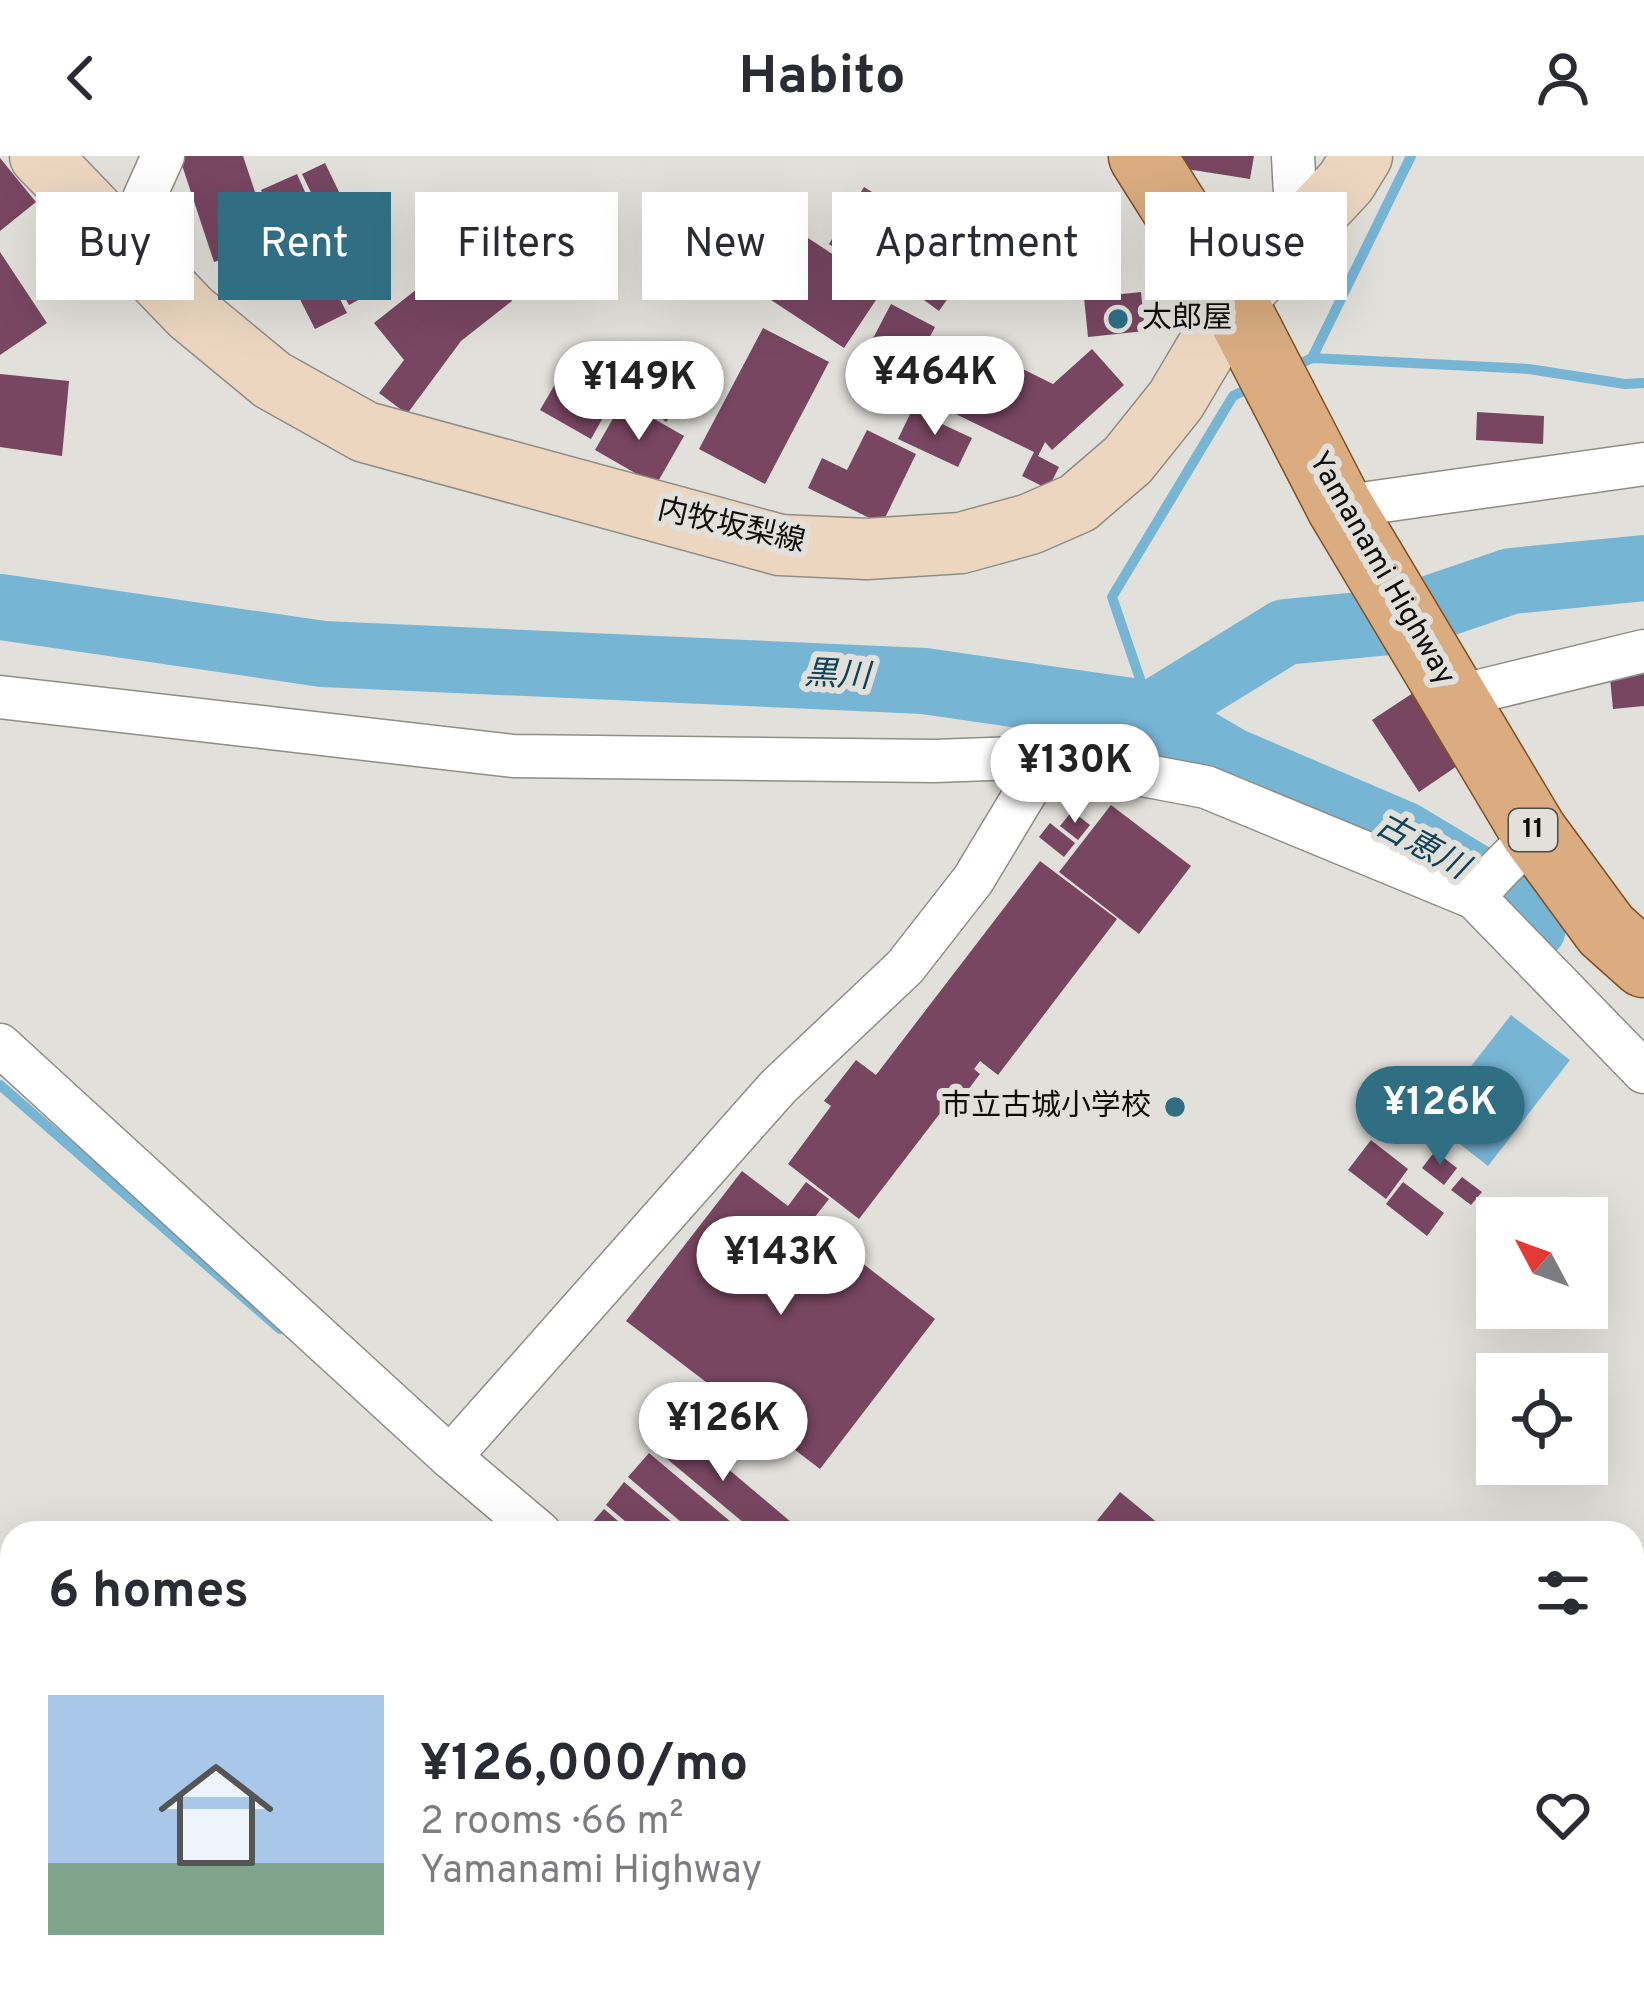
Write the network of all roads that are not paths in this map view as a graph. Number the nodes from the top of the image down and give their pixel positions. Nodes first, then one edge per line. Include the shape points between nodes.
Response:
1 (40, 156) edge
2 (163, 156) edge
3 (1142, 156) edge
4 (1293, 156) edge
5 (1362, 156) edge
6 (74, 192) edge
7 (147, 192) edge
8 (1295, 192) edge
9 (1337, 192) edge
10 (178, 300) edge
11 (1253, 300) edge
12 (1241, 316) junction
13 (1644, 464) edge
14 (1347, 519) junction
15 (1644, 651) edge
16 (1450, 688) junction
17 (0, 697) edge
18 (1047, 757) junction
19 (1504, 864) junction
20 (1644, 964) edge
21 (0, 1045) edge
22 (1644, 1072) edge
23 (450, 1456) junction
24 (526, 1521) edge

1 - 6 main road, 内牧坂梨線
2 - 7 street
3 - 12 main road, Yamanami Highway / 11
4 - 8 street
5 - 9 main road, 内牧坂梨線
10 - 12 main road, 内牧坂梨線 via 272,380 365,432 781,545 867,550 962,543 1078,503 1129,460
11 - 12 main road, 内牧坂梨線
12 - 14 main road, Yamanami Highway / 11
13 - 14 street
14 - 16 main road, Yamanami Highway / 11
15 - 16 street
16 - 19 main road, Yamanami Highway / 11
17 - 18 street via 513,756
18 - 19 street via 1206,787
18 - 23 street via 973,880 905,967 778,1087
19 - 20 main road, Yamanami Highway / 11
19 - 22 street
21 - 23 street
23 - 24 street

